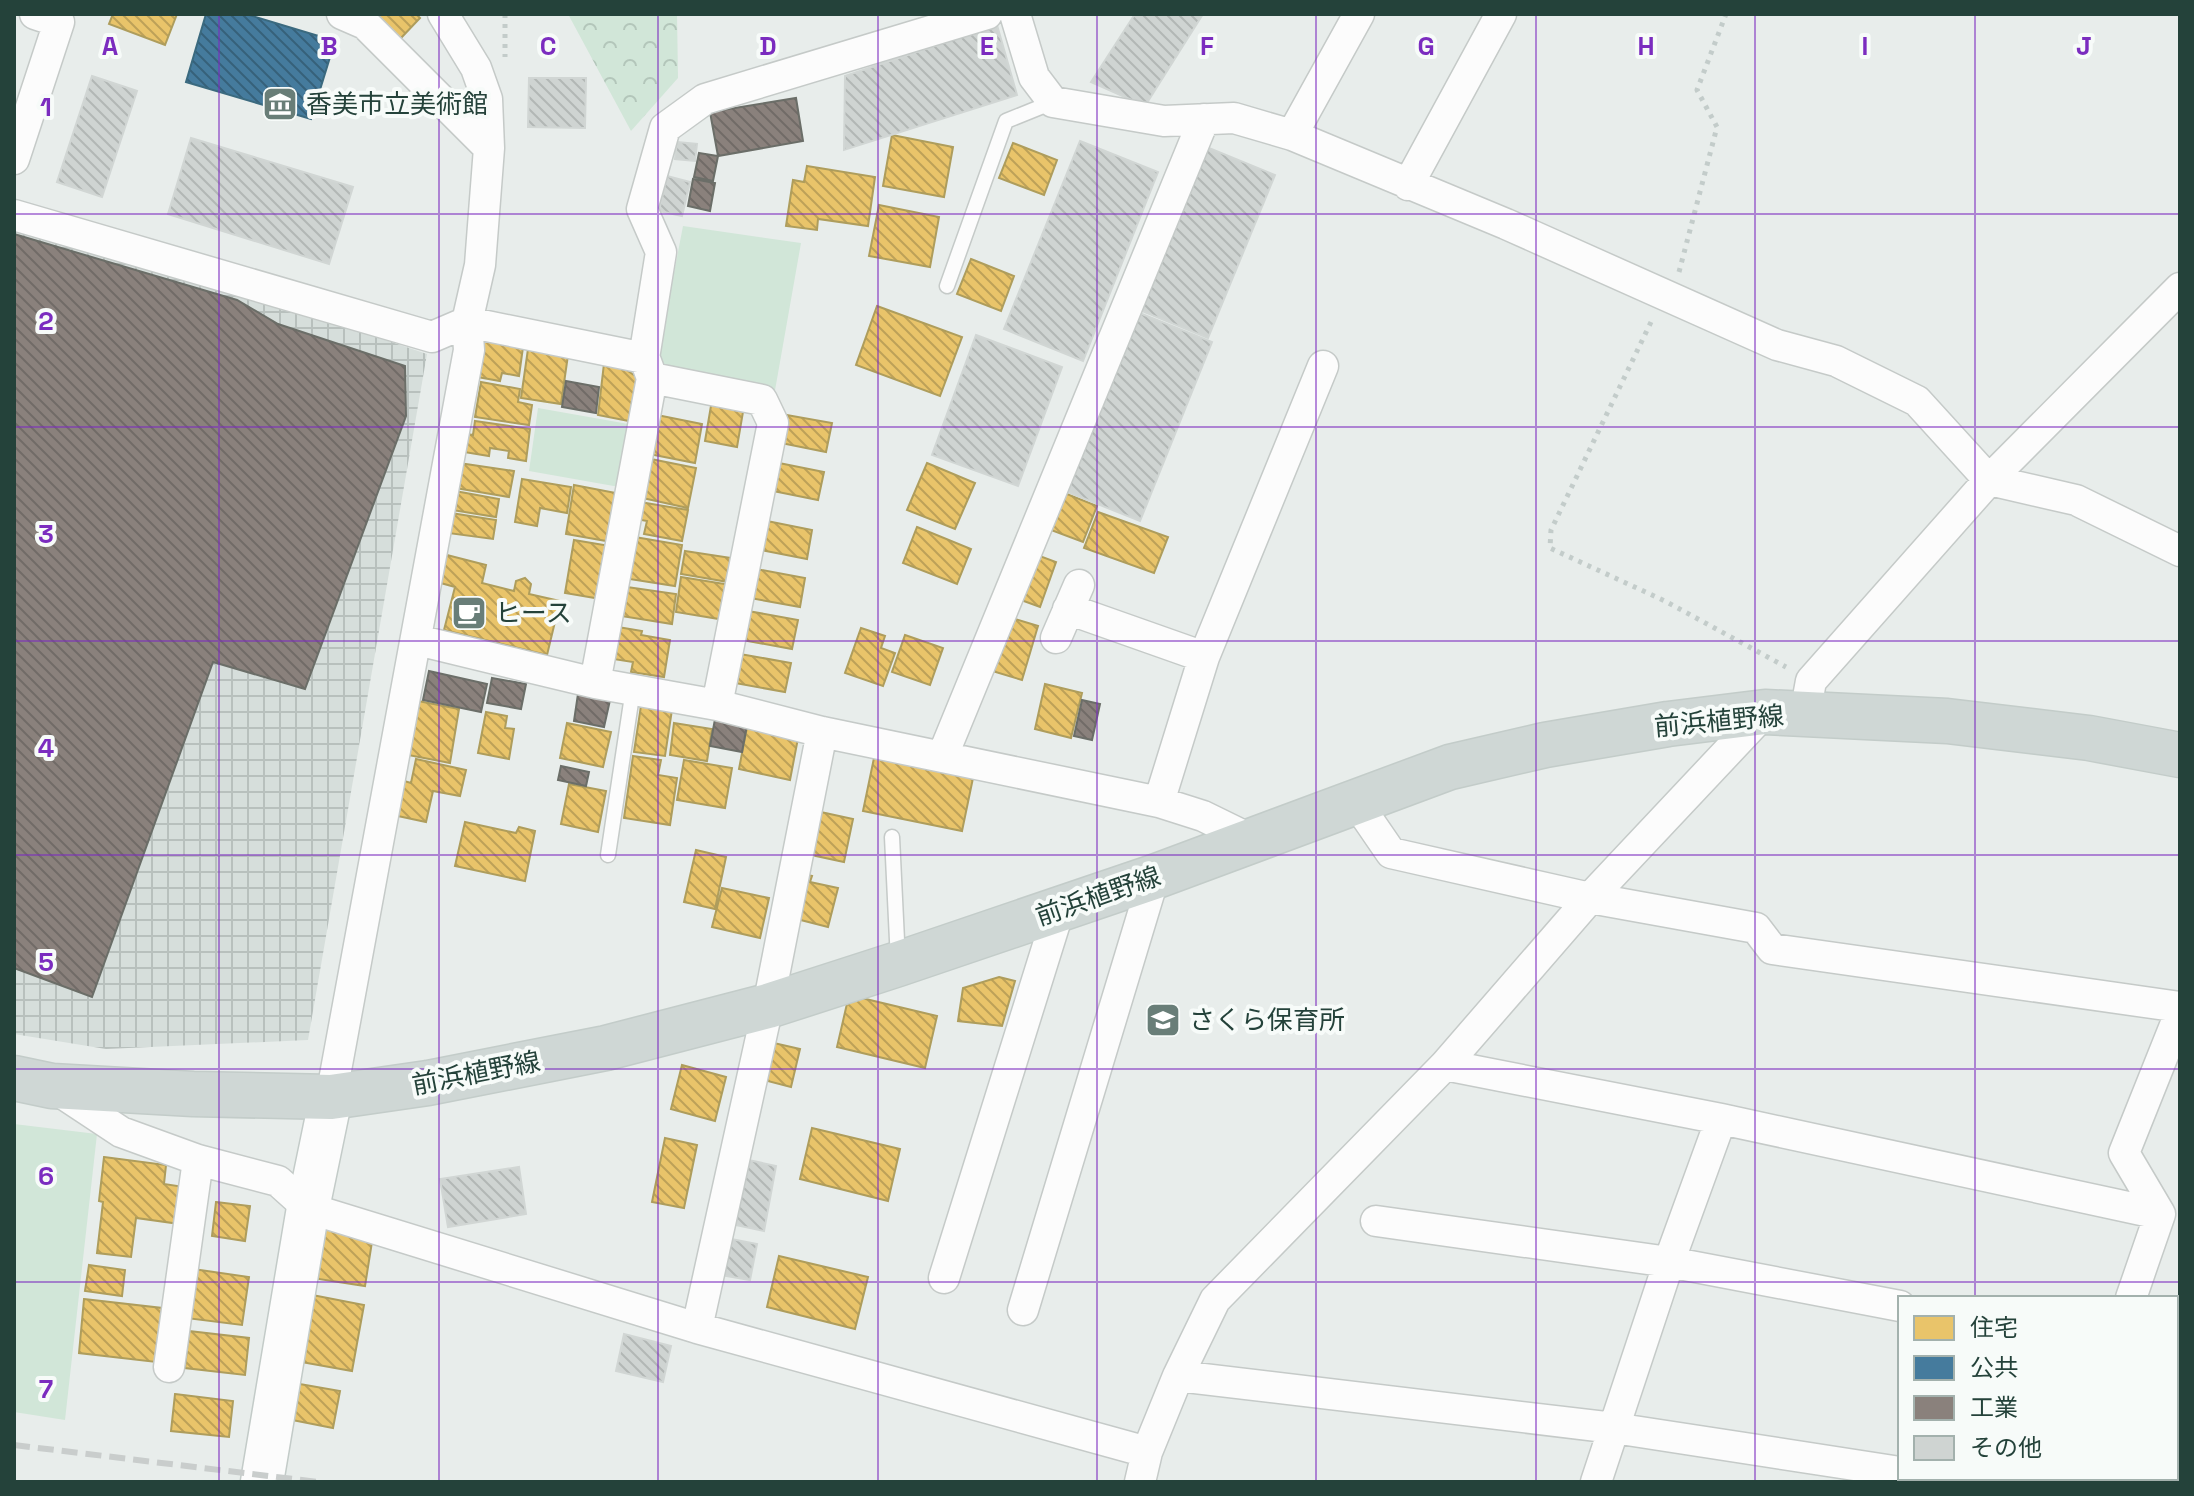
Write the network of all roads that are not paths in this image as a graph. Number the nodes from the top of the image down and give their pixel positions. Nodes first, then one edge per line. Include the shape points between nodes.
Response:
1 (35, 14) edge
2 (342, 14) edge
3 (443, 14) edge
4 (987, 14) edge
5 (1015, 14) edge
6 (1359, 14) edge
7 (1501, 14) edge
8 (1053, 102) junction
9 (1204, 119) junction
10 (1292, 135) junction
11 (489, 148) junction
12 (14, 159) edge
13 (1408, 185) junction
14 (14, 215) edge
15 (947, 286) dead end
16 (2180, 288) edge
17 (467, 322) junction
18 (1323, 366) dead end
19 (648, 368) junction
20 (1989, 480) junction
21 (2180, 551) edge
22 (1056, 638) dead end
23 (417, 640) junction
24 (1204, 657) junction
25 (595, 683) junction
26 (633, 689) junction
27 (1794, 702) junction
28 (717, 705) junction
29 (822, 732) junction
30 (943, 755) junction
31 (2180, 755) edge
32 (1159, 802) junction
33 (1356, 802) junction
34 (892, 837) dead end
35 (1252, 840) junction
36 (608, 855) dead end
37 (1154, 877) junction
38 (1590, 898) junction
39 (1059, 910) junction
40 (898, 964) junction
41 (768, 1006) junction
42 (2180, 1010) edge
43 (1445, 1065) junction
44 (33, 1082) edge
45 (331, 1097) junction
46 (1721, 1119) junction
47 (198, 1160) junction
48 (308, 1208) junction
49 (2160, 1214) junction
50 (1376, 1221) dead end
51 (1669, 1262) junction
52 (944, 1278) dead end
53 (2132, 1296) edge
54 (1898, 1306) edge
55 (1023, 1310) dead end
56 (697, 1328) junction
57 (169, 1367) dead end
58 (1178, 1376) junction
59 (1614, 1428) junction
60 (1147, 1452) junction
61 (1898, 1472) edge
62 (262, 1482) edge
63 (1140, 1482) edge
64 (1596, 1482) edge

1 - 12 street via 59,22
2 - 11 street via 365,24
3 - 11 street via 476,68 487,99
4 - 19 street via 705,99 665,128 642,209 661,252
5 - 8 street via 1034,77
6 - 10 street
7 - 13 street
8 - 9 street via 1164,121
8 - 15 lane via 1006,121
9 - 10 street via 1234,118
9 - 30 street
10 - 13 street
11 - 17 street via 480,265
13 - 20 street via 1777,345 1836,361 1917,401
14 - 17 street via 432,337
16 - 20 street
17 - 19 street
17 - 23 street via 469,350
18 - 24 street
19 - 25 street
19 - 28 street via 762,400 773,423
20 - 21 street via 2076,500
20 - 27 street
22 - 24 street via 1074,597
23 - 25 street
23 - 45 street
24 - 32 street
25 - 26 street
26 - 28 street
26 - 36 lane
27 - 31 main road, 前浜植野線 via 2089,738
27 - 33 main road, 前浜植野線 via 1545,745 1450,767
27 - 38 street
28 - 29 street
29 - 30 street
29 - 41 street
30 - 32 street
32 - 35 street
33 - 35 main road, 前浜植野線
33 - 38 street via 1391,853
34 - 40 lane
35 - 37 main road, 前浜植野線
37 - 39 main road, 前浜植野線
37 - 55 street
38 - 42 street via 1756,928 1772,949
38 - 43 street
39 - 40 main road, 前浜植野線
39 - 52 street
40 - 41 main road, 前浜植野線
41 - 45 main road, 前浜植野線 via 606,1048
41 - 56 street
42 - 49 street via 2124,1153
43 - 46 street
43 - 58 street via 1215,1300
44 - 45 main road, 前浜植野線
44 - 47 street via 121,1132
45 - 48 street
46 - 49 street
46 - 51 street
47 - 48 street via 278,1181
47 - 57 street
48 - 56 street
48 - 62 street
49 - 53 street
50 - 51 street
51 - 54 street
51 - 59 street
56 - 60 street
58 - 59 street
58 - 60 street
59 - 61 street
59 - 64 street
60 - 63 street

